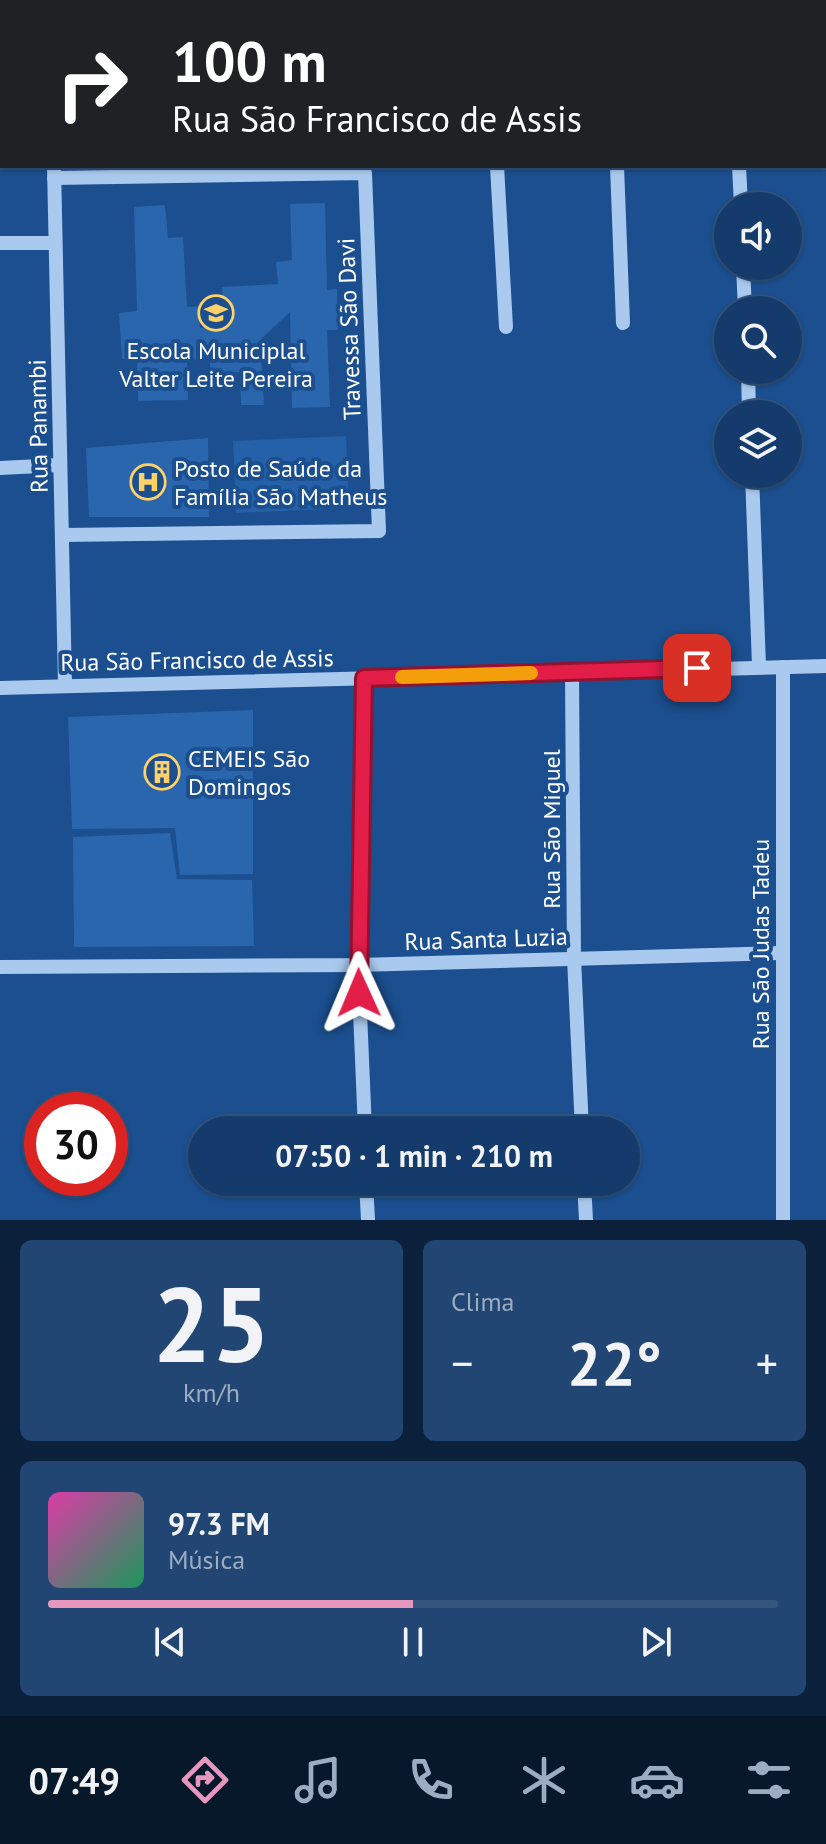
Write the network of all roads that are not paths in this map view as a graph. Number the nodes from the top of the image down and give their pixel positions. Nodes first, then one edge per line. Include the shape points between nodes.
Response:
1 (497, 168) edge
2 (617, 168) edge
3 (739, 168) edge
4 (54, 172) edge
5 (740, 192) edge
6 (0, 243) edge
7 (55, 243) junction
8 (623, 323) dead end
9 (506, 327) dead end
10 (60, 465) junction
11 (0, 468) edge
12 (753, 488) edge
13 (62, 535) junction
14 (759, 666) junction
15 (826, 666) edge
16 (783, 667) junction
17 (572, 672) junction
18 (364, 678) junction
19 (65, 684) junction
20 (0, 688) edge
21 (781, 953) junction
22 (574, 958) junction
23 (358, 965) junction
24 (0, 967) edge
25 (364, 1116) edge
26 (581, 1116) edge
27 (367, 1196) edge
28 (585, 1196) edge
29 (368, 1220) edge
30 (586, 1220) edge
31 (783, 1220) edge

1 - 9 street
2 - 8 street
3 - 5 street
4 - 7 street, Rua Panambi
4 - 13 street, Travessa São Davi via 365,173 379,531
6 - 7 street
7 - 10 street, Rua Panambi
10 - 11 street
10 - 13 street, Rua Panambi
12 - 14 street
13 - 19 street, Rua Panambi
14 - 16 street, Rua São Francisco de Assis
14 - 17 street, Rua São Francisco de Assis
15 - 16 street, Rua São Francisco de Assis
16 - 21 street, Rua São Judas Tadeu
17 - 18 street, Rua São Francisco de Assis
17 - 22 street, Rua São Miguel
18 - 19 street, Rua São Francisco de Assis
18 - 23 street
19 - 20 street, Rua São Francisco de Assis
21 - 22 street, Rua Santa Luzia
21 - 31 street, Rua São Judas Tadeu
22 - 23 street, Rua Santa Luzia
22 - 26 street, Rua São Miguel
23 - 24 street, Rua Santa Luzia
23 - 25 street
27 - 29 street
28 - 30 street

